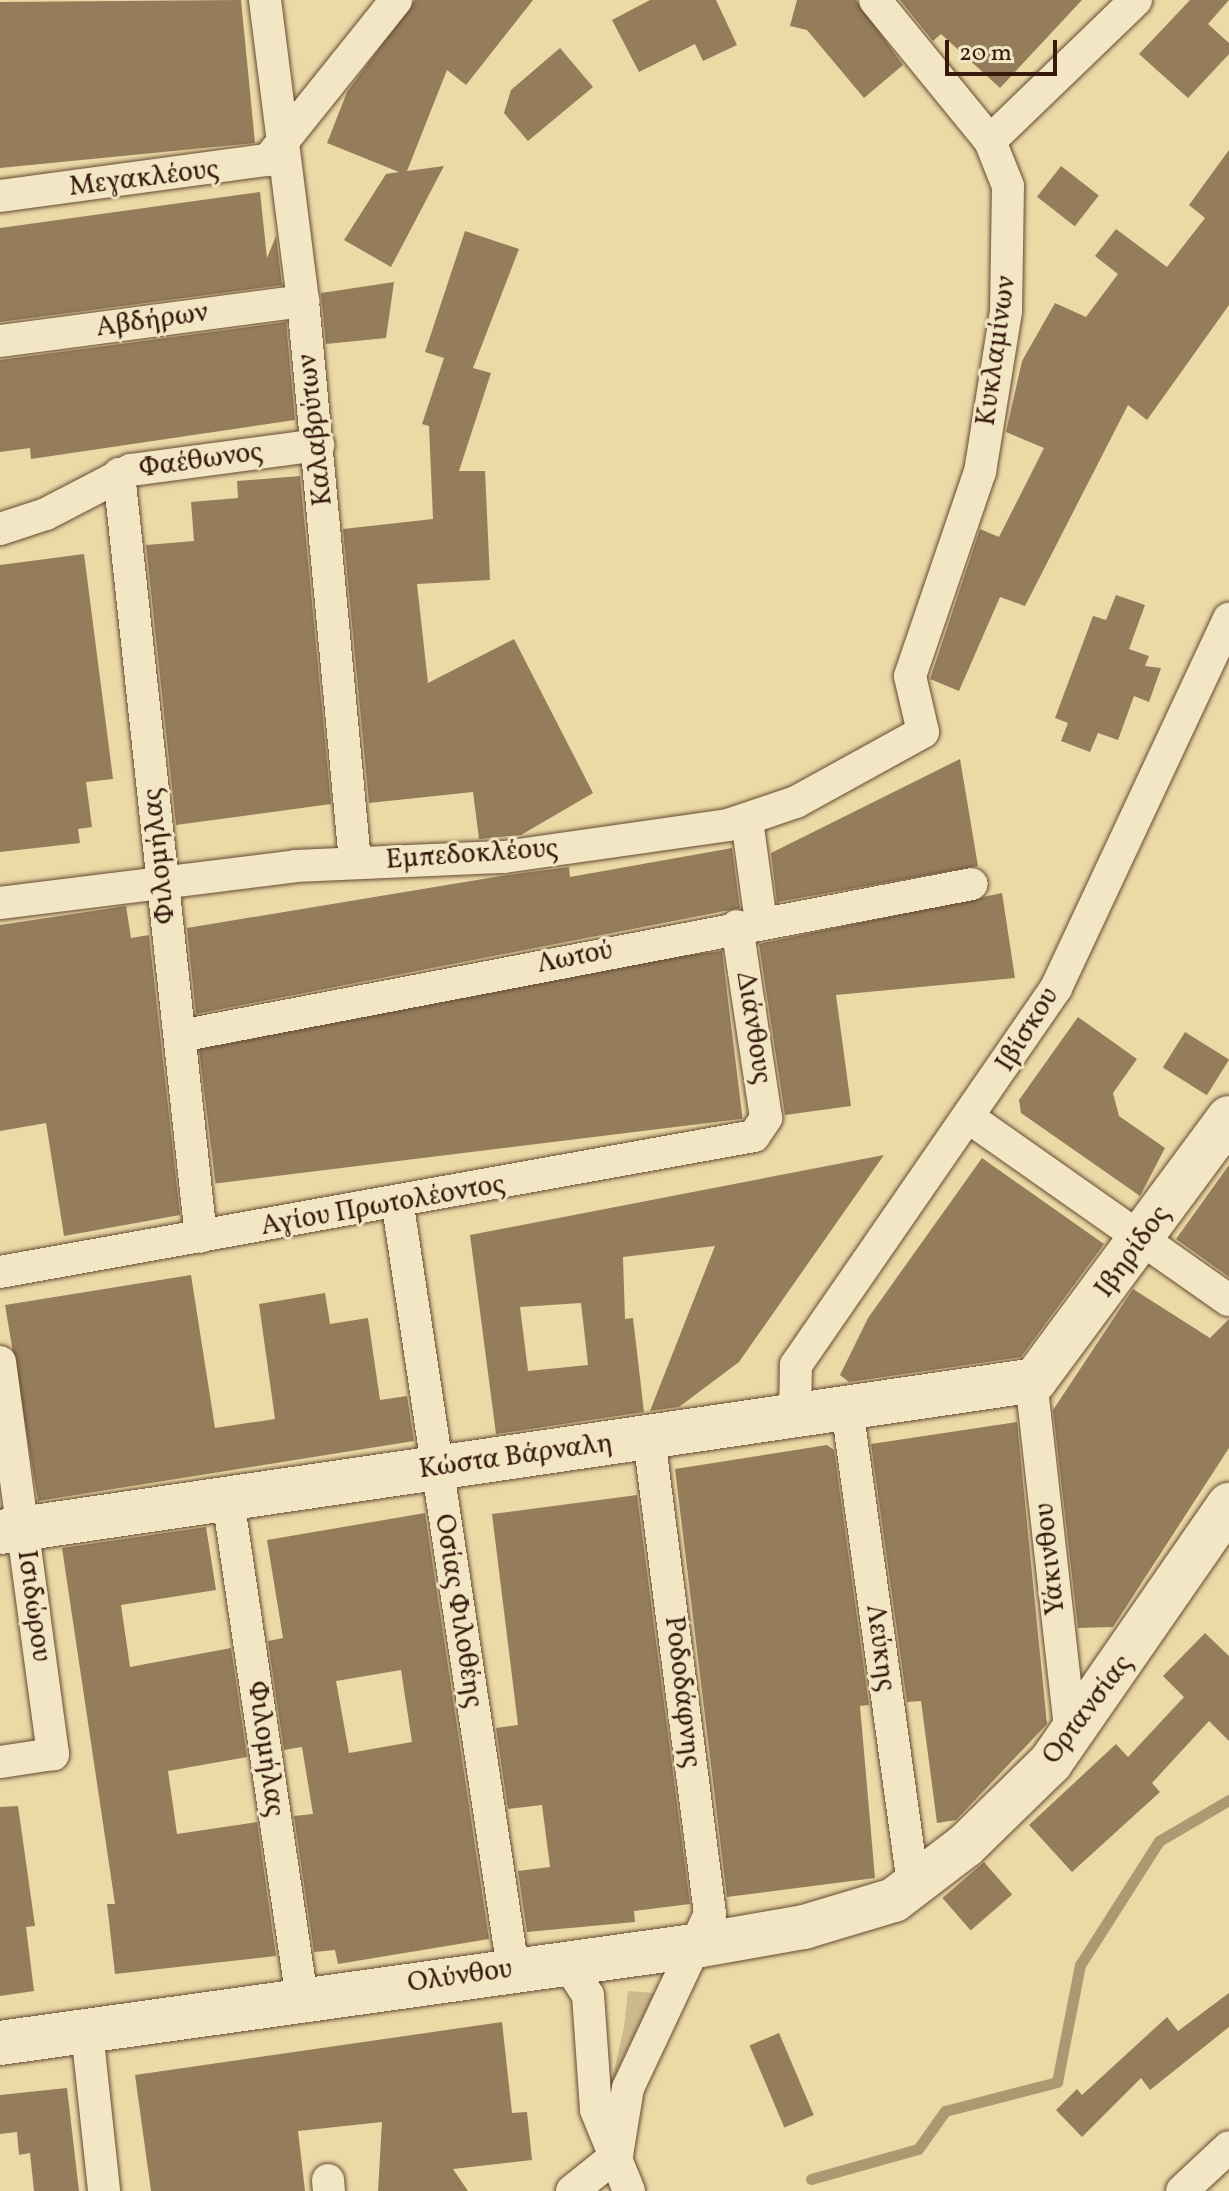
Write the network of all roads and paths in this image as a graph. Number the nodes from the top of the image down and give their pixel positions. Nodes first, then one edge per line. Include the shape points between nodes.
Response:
1 (265, 0) edge
2 (396, 0) edge
3 (875, 0) edge
4 (1134, 0) edge
5 (990, 141) junction
6 (283, 149) junction
7 (0, 196) edge
8 (303, 301) junction
9 (0, 341) edge
10 (318, 445) junction
11 (119, 474) junction
12 (0, 529) edge
13 (1229, 618) edge
14 (923, 732) joint
15 (747, 820) junction
16 (355, 862) junction
17 (163, 881) junction
18 (972, 884) dead end
19 (0, 903) edge
20 (749, 924) junction
21 (180, 1036) junction
22 (1229, 1118) edge
23 (971, 1119) junction
24 (762, 1129) joint
25 (398, 1206) junction
26 (201, 1237) junction
27 (1142, 1239) junction
28 (0, 1272) edge
29 (1229, 1300) edge
30 (0, 1362) edge
31 (1031, 1380) junction
32 (847, 1408) junction
33 (795, 1416) junction
34 (649, 1437) junction
35 (436, 1469) junction
36 (228, 1499) junction
37 (1229, 1505) edge
38 (11, 1531) edge
39 (1071, 1738) junction
40 (0, 1762) edge
41 (914, 1888) junction
42 (701, 1945) junction
43 (567, 1963) junction
44 (513, 1969) junction
45 (302, 1999) junction
46 (87, 2031) junction
47 (0, 2043) edge
48 (1229, 2147) edge
49 (617, 2155) junction
50 (104, 2191) edge
51 (572, 2191) edge
52 (629, 2191) edge
53 (1182, 2191) edge

1 - 6 street, Καλαβρύτων
2 - 6 street
3 - 5 street, Κυκλαμίνων
4 - 5 street
5 - 14 street, Κυκλαμίνων via 1008,186 1006,312 974,497 910,676
6 - 7 street, Μεγακλέους via 251,166
6 - 8 street, Καλαβρύτων
8 - 9 street, Αβδήρων
8 - 10 street, Καλαβρύτων
10 - 11 street, Φαέθωνος
10 - 16 street, Καλαβρύτων
11 - 12 street, Φαέθωνος via 46,514
11 - 17 street, Φιλομήλας
13 - 23 street, Ιβίσκου via 1056,988
14 - 15 street, Εμπεδοκλέους via 819,791
15 - 16 street, Εμπεδοκλέους via 504,857
15 - 20 street, Διάνθους
16 - 17 street, Εμπεδοκλέους
17 - 19 street, Εμπεδοκλέους
17 - 21 street, Φιλομήλας
18 - 20 street, Λωτού
20 - 21 street, Λωτού
20 - 24 street, Διάνθους via 766,1113
21 - 26 street, Φιλομήλας
22 - 27 street, Ιβηρίδος
23 - 27 street
23 - 33 street, Ιβίσκου via 796,1365
24 - 25 street, Αγίου Πρωτολέοντος
25 - 26 street, Αγίου Πρωτολέοντος
25 - 35 street, Οσίας Φιλοθέης
26 - 28 street, Αγίου Πρωτολέοντος
27 - 29 street
27 - 31 street, Ιβηρίδος via 1055,1361
30 - 38 street, Ισιδώρου
31 - 32 street, Κώστα Βάρναλη
31 - 39 street, Υάκινθου
32 - 33 street, Κώστα Βάρναλη
32 - 41 street, Λεύκης
33 - 34 street, Κώστα Βάρναλη
34 - 35 street, Κώστα Βάρναλη
34 - 42 street, Ροδοδάφνης via 709,1906
35 - 36 street, Κώστα Βάρναλη
35 - 44 street, Οσίας Φιλοθέης
36 - 38 street, Κώστα Βάρναλη
36 - 45 street, Φιλομήλας
37 - 39 street, Ορτανσίας
38 - 40 street, Ισιδώρου via 53,1754
39 - 41 street, Ορτανσίας via 1024,1791
41 - 42 street, Ολύνθου via 844,1917
42 - 43 street, Ολύνθου
42 - 49 street, Ροδοδάφνης via 628,2088
43 - 44 street, Ολύνθου
43 - 49 street via 588,1995 596,2110
44 - 45 street, Ολύνθου
45 - 46 street, Ολύνθου
46 - 47 street, Ολύνθου
46 - 50 street
48 - 53 street
49 - 51 street
49 - 52 street

